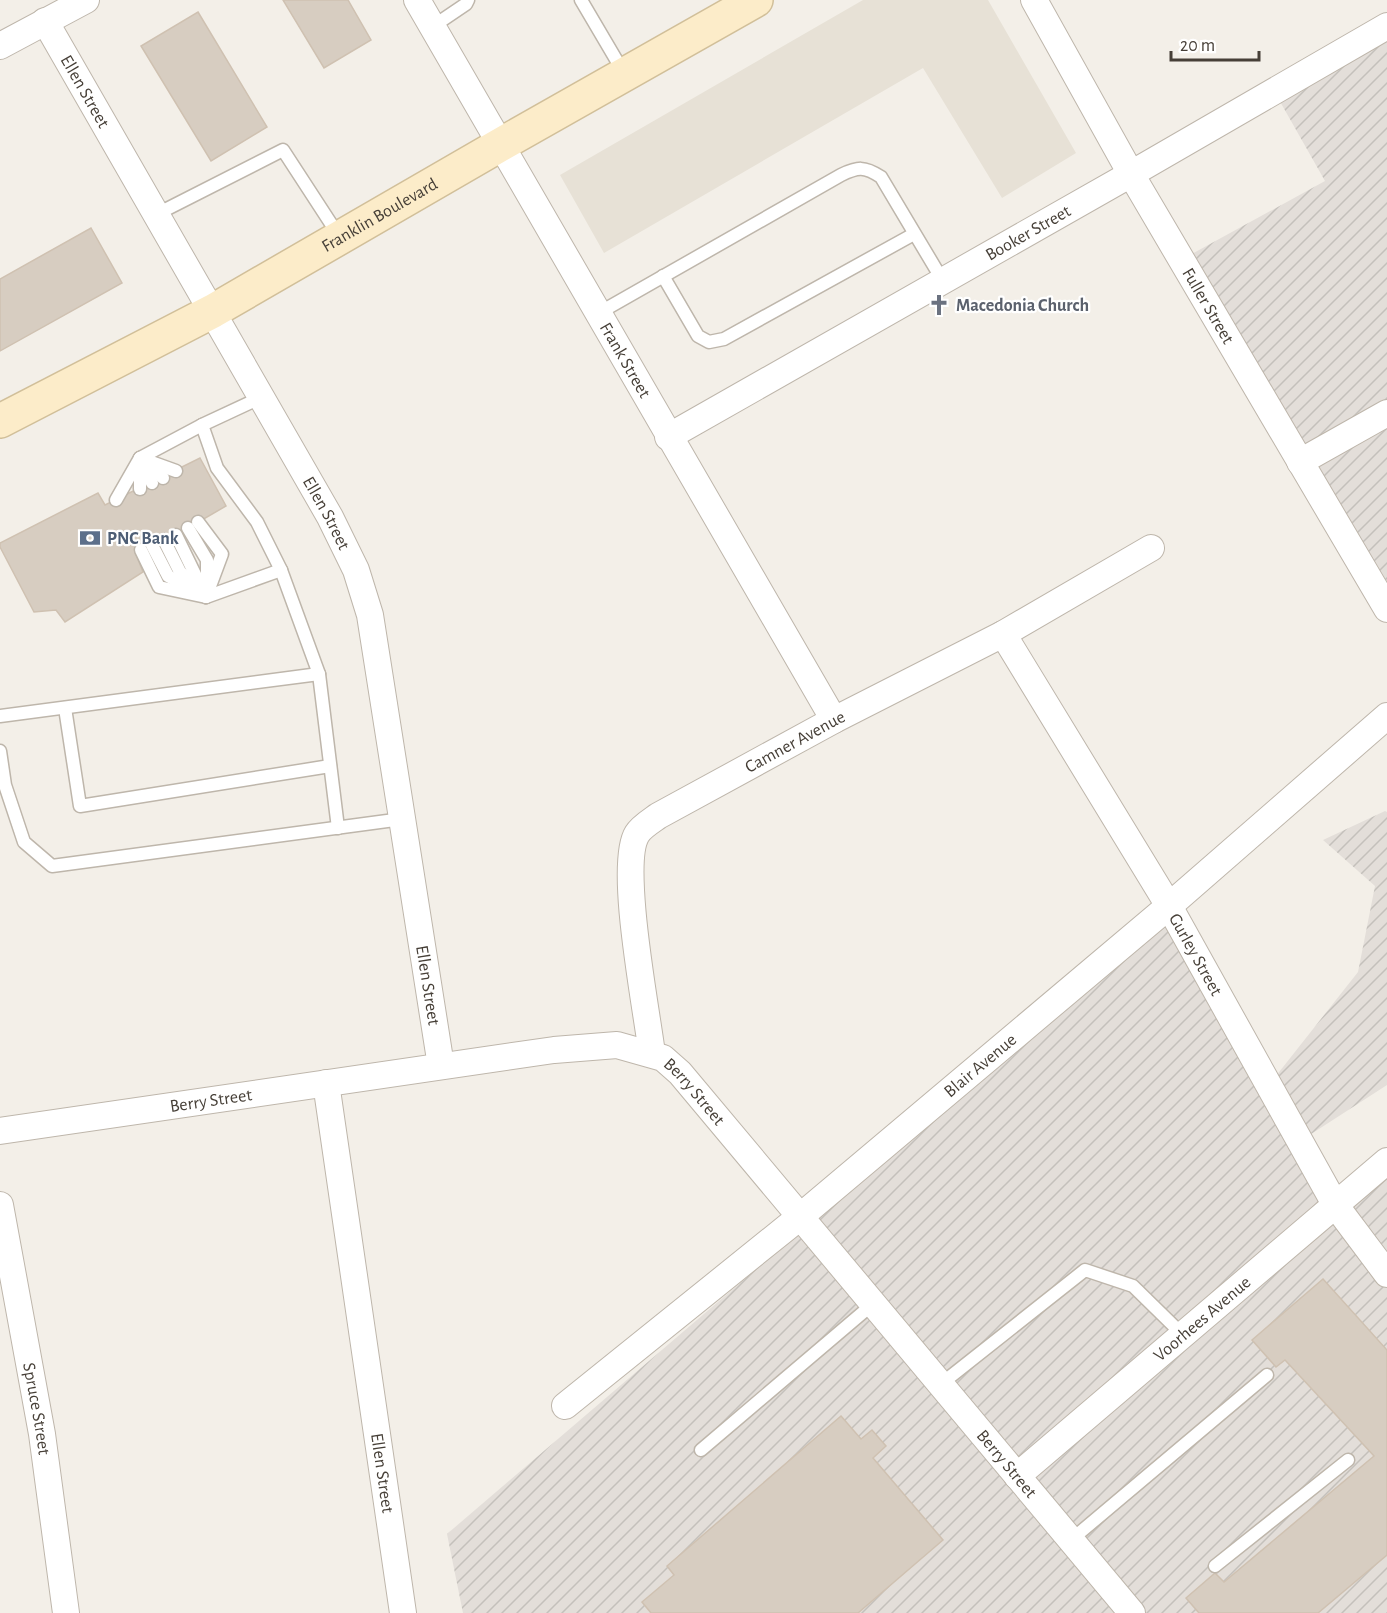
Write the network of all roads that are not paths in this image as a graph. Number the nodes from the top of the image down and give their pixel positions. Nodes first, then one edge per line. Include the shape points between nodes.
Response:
1 (86, 0) edge
2 (417, 0) edge
3 (468, 0) edge
4 (580, 0) edge
5 (756, 0) edge
6 (1034, 0) edge
7 (45, 21) junction
8 (1387, 26) edge
9 (432, 27) junction
10 (0, 46) edge
11 (624, 74) junction
12 (500, 145) junction
13 (1131, 174) junction
14 (157, 214) junction
15 (914, 234) junction
16 (340, 237) junction
17 (663, 276) junction
18 (943, 281) junction
19 (213, 311) junction
20 (597, 314) junction
21 (262, 397) junction
22 (1387, 413) edge
23 (0, 421) edge
24 (202, 425) junction
25 (669, 437) junction
26 (140, 458) junction
27 (1300, 462) junction
28 (176, 471) dead end
29 (116, 500) dead end
30 (193, 525) dead end
31 (170, 538) dead end
32 (147, 548) dead end
33 (1151, 548) dead end
34 (281, 570) junction
35 (206, 597) junction
36 (1387, 609) edge
37 (1003, 634) junction
38 (319, 674) junction
39 (65, 708) junction
40 (0, 716) edge
41 (1387, 716) edge
42 (834, 720) junction
43 (0, 751) edge
44 (330, 766) junction
45 (402, 819) junction
46 (338, 828) junction
47 (1169, 906) junction
48 (652, 1054) junction
49 (441, 1066) junction
50 (326, 1083) junction
51 (0, 1131) edge
52 (1387, 1161) edge
53 (0, 1205) edge
54 (1336, 1206) junction
55 (801, 1216) junction
56 (1387, 1274) edge
57 (874, 1303) junction
58 (1183, 1335) junction
59 (1267, 1375) dead end
60 (941, 1384) junction
61 (565, 1406) dead end
62 (701, 1450) dead end
63 (1348, 1460) dead end
64 (1017, 1476) junction
65 (1071, 1540) junction
66 (1215, 1566) dead end
67 (66, 1613) edge
68 (403, 1613) edge
69 (1132, 1613) edge

1 - 7 street
2 - 9 street, Frank Street
3 - 9 lane
4 - 11 lane
5 - 11 main road, Franklin Boulevard
6 - 13 street, Fuller Street
7 - 10 street
7 - 14 street, Ellen Street
8 - 13 street, Booker Street
9 - 12 street, Frank Street
11 - 12 main road, Franklin Boulevard
12 - 16 main road, Franklin Boulevard
12 - 20 street, Frank Street
13 - 18 street, Booker Street
13 - 27 street, Fuller Street
14 - 16 lane via 283,150
14 - 19 street, Ellen Street
15 - 17 lane via 881,177 856,168
15 - 17 lane via 724,339 709,342 698,336
15 - 18 lane
16 - 19 main road, Franklin Boulevard
17 - 20 lane
18 - 25 street, Booker Street
19 - 21 street, Ellen Street
19 - 23 main road, Franklin Boulevard
20 - 25 street, Frank Street
21 - 24 lane
21 - 45 street, Ellen Street via 356,570 370,615
22 - 27 street
24 - 26 lane
24 - 34 lane via 218,468 257,522
25 - 42 street, Frank Street
26 - 26 lane via 146,486
26 - 28 lane
26 - 29 lane
27 - 36 street, Fuller Street
30 - 35 lane via 222,554
31 - 35 lane
32 - 35 lane via 159,587
33 - 37 street, Camner Avenue
34 - 35 lane
34 - 38 lane
37 - 42 street, Camner Avenue
37 - 47 street, Gurley Street
38 - 39 lane
38 - 44 lane
39 - 40 lane
39 - 44 lane via 80,806
41 - 47 street, Blair Avenue
42 - 48 street, Camner Avenue via 658,816 638,833 632,847 630,890
43 - 46 lane via 5,785 24,842 52,866
44 - 46 lane
45 - 46 lane
45 - 49 street, Ellen Street
47 - 54 street, Gurley Street
47 - 55 street, Blair Avenue
48 - 49 street, Berry Street via 617,1045
48 - 55 street, Berry Street via 680,1073
49 - 50 street, Berry Street
50 - 51 street, Berry Street
50 - 68 street, Ellen Street
52 - 54 street, Voorhees Avenue
53 - 67 street, Spruce Street via 42,1434
54 - 56 street, Gurley Street
54 - 58 street, Voorhees Avenue
55 - 57 street, Berry Street
55 - 61 street, Blair Avenue
57 - 60 street, Berry Street
57 - 62 lane
58 - 60 lane via 1133,1286 1085,1270
58 - 64 street, Voorhees Avenue
59 - 65 lane
60 - 64 street, Berry Street
63 - 66 lane
64 - 65 street, Berry Street
65 - 69 street, Berry Street

